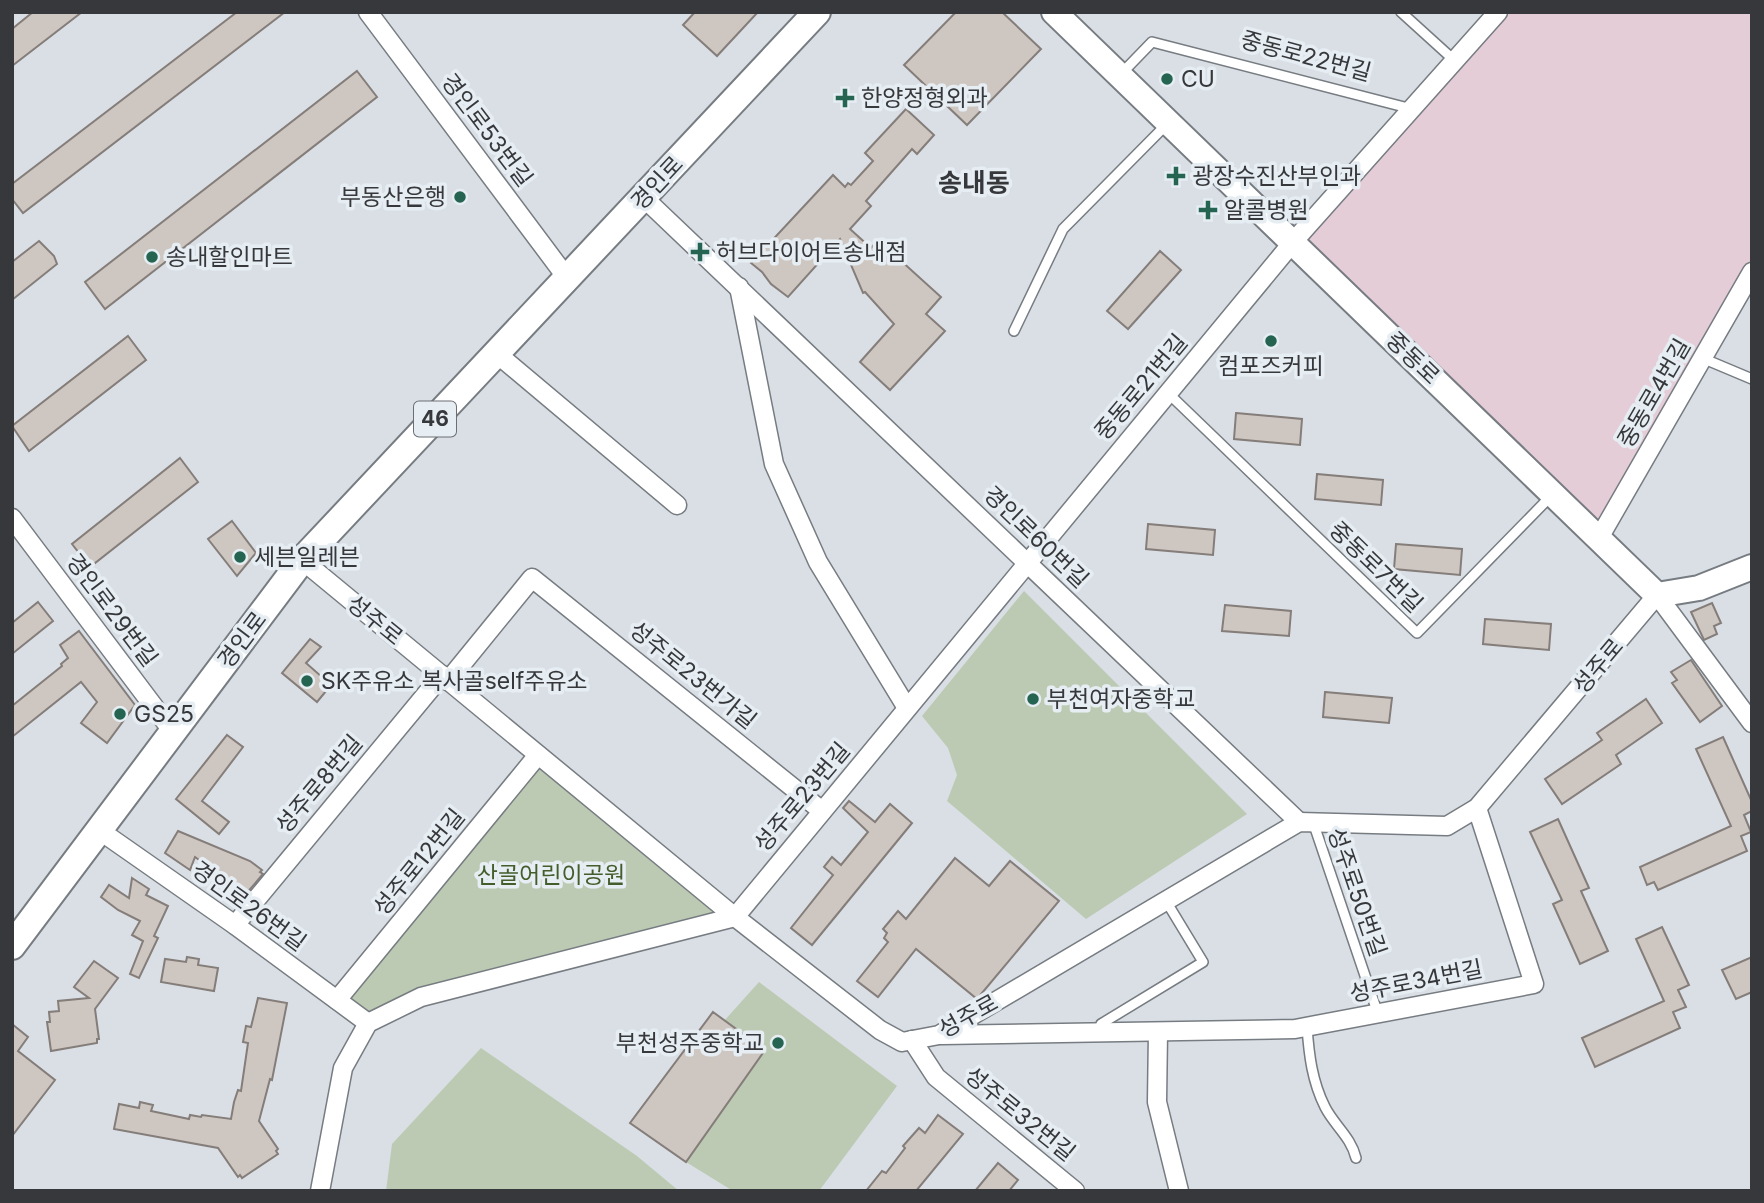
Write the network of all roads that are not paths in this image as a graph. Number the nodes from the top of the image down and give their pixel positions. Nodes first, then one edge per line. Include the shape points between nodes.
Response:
1 (368, 12) edge
2 (817, 12) edge
3 (1054, 12) edge
4 (1401, 12) edge
5 (1498, 12) edge
6 (1455, 61) junction
7 (1120, 75) junction
8 (1412, 109) junction
9 (1168, 122) junction
10 (643, 197) junction
11 (1293, 242) junction
12 (1752, 272) edge
13 (567, 278) junction
14 (739, 288) junction
15 (1014, 331) dead end
16 (496, 353) junction
17 (1702, 358) junction
18 (1752, 379) edge
19 (1168, 393) junction
20 (1553, 494) junction
21 (677, 505) dead end
22 (12, 518) edge
23 (1599, 538) junction
24 (302, 560) junction
25 (1028, 563) junction
26 (1750, 571) edge
27 (1657, 595) junction
28 (445, 678) junction
29 (907, 708) junction
30 (1752, 723) edge
31 (173, 732) junction
32 (538, 755) junction
33 (1477, 808) junction
34 (822, 811) junction
35 (1306, 822) junction
36 (99, 830) junction
37 (1166, 901) junction
38 (735, 917) junction
39 (235, 925) junction
40 (12, 946) edge
41 (337, 1000) junction
42 (1378, 1014) junction
43 (368, 1023) junction
44 (1307, 1027) junction
45 (1158, 1032) junction
46 (1099, 1033) junction
47 (939, 1035) junction
48 (912, 1040) junction
49 (1356, 1158) dead end
50 (320, 1191) edge
51 (1075, 1191) edge
52 (1180, 1191) edge

1 - 13 street, 경인로53번길
2 - 10 main road, 경인로 / 46
3 - 7 street, 중동로
4 - 6 lane
5 - 6 street
6 - 8 street
7 - 8 lane, 중동로22번길 via 1153,42
7 - 9 street, 중동로
8 - 11 street
9 - 11 street, 중동로
9 - 15 lane via 1063,229
10 - 13 main road, 경인로 / 46
10 - 14 street, 경인로60번길
11 - 19 street, 중동로21번길
11 - 20 street, 중동로
12 - 17 street, 중동로4번길
13 - 16 main road, 경인로 / 46
14 - 25 street, 경인로60번길
14 - 29 street via 774,464 818,562
16 - 21 street
16 - 24 main road, 경인로 / 46
17 - 18 lane
17 - 23 street, 중동로4번길
19 - 20 lane, 중동로7번길 via 1417,633
19 - 25 street, 중동로21번길
20 - 23 street, 중동로
22 - 31 street, 경인로29번길
23 - 27 street, 중동로
24 - 28 street, 성주로
24 - 31 main road, 경인로 / 46
25 - 29 street, 성주로23번길
25 - 35 street, 경인로60번길
26 - 27 street via 1699,588
27 - 30 street
27 - 33 street, 성주로
28 - 32 street, 성주로
28 - 34 street, 성주로23번가길 via 533,578
28 - 39 street, 성주로8번길
29 - 34 street, 성주로23번길
31 - 36 main road, 경인로 / 46
32 - 38 street, 성주로
32 - 41 street, 성주로12번길
33 - 35 street, 성주로 via 1447,826
33 - 42 street, 성주로34번길 via 1534,984
34 - 38 street, 성주로23번길
35 - 37 street, 성주로
35 - 42 lane, 성주로50번길
36 - 39 street, 경인로26번길
36 - 40 main road, 경인로 / 46
37 - 46 lane via 1203,961 1101,1024
37 - 47 street, 성주로
38 - 43 street via 421,997
38 - 48 street, 성주로 via 880,1030 902,1042
39 - 41 street, 경인로26번길
41 - 43 street, 경인로26번길
42 - 44 street, 성주로34번길
43 - 50 street via 343,1069
44 - 45 street, 성주로34번길
44 - 49 lane via 1310,1068 1325,1107
45 - 46 street, 성주로34번길
45 - 52 street via 1157,1102
46 - 47 street, 성주로34번길
47 - 48 street, 성주로
48 - 51 street, 성주로32번길 via 936,1077

